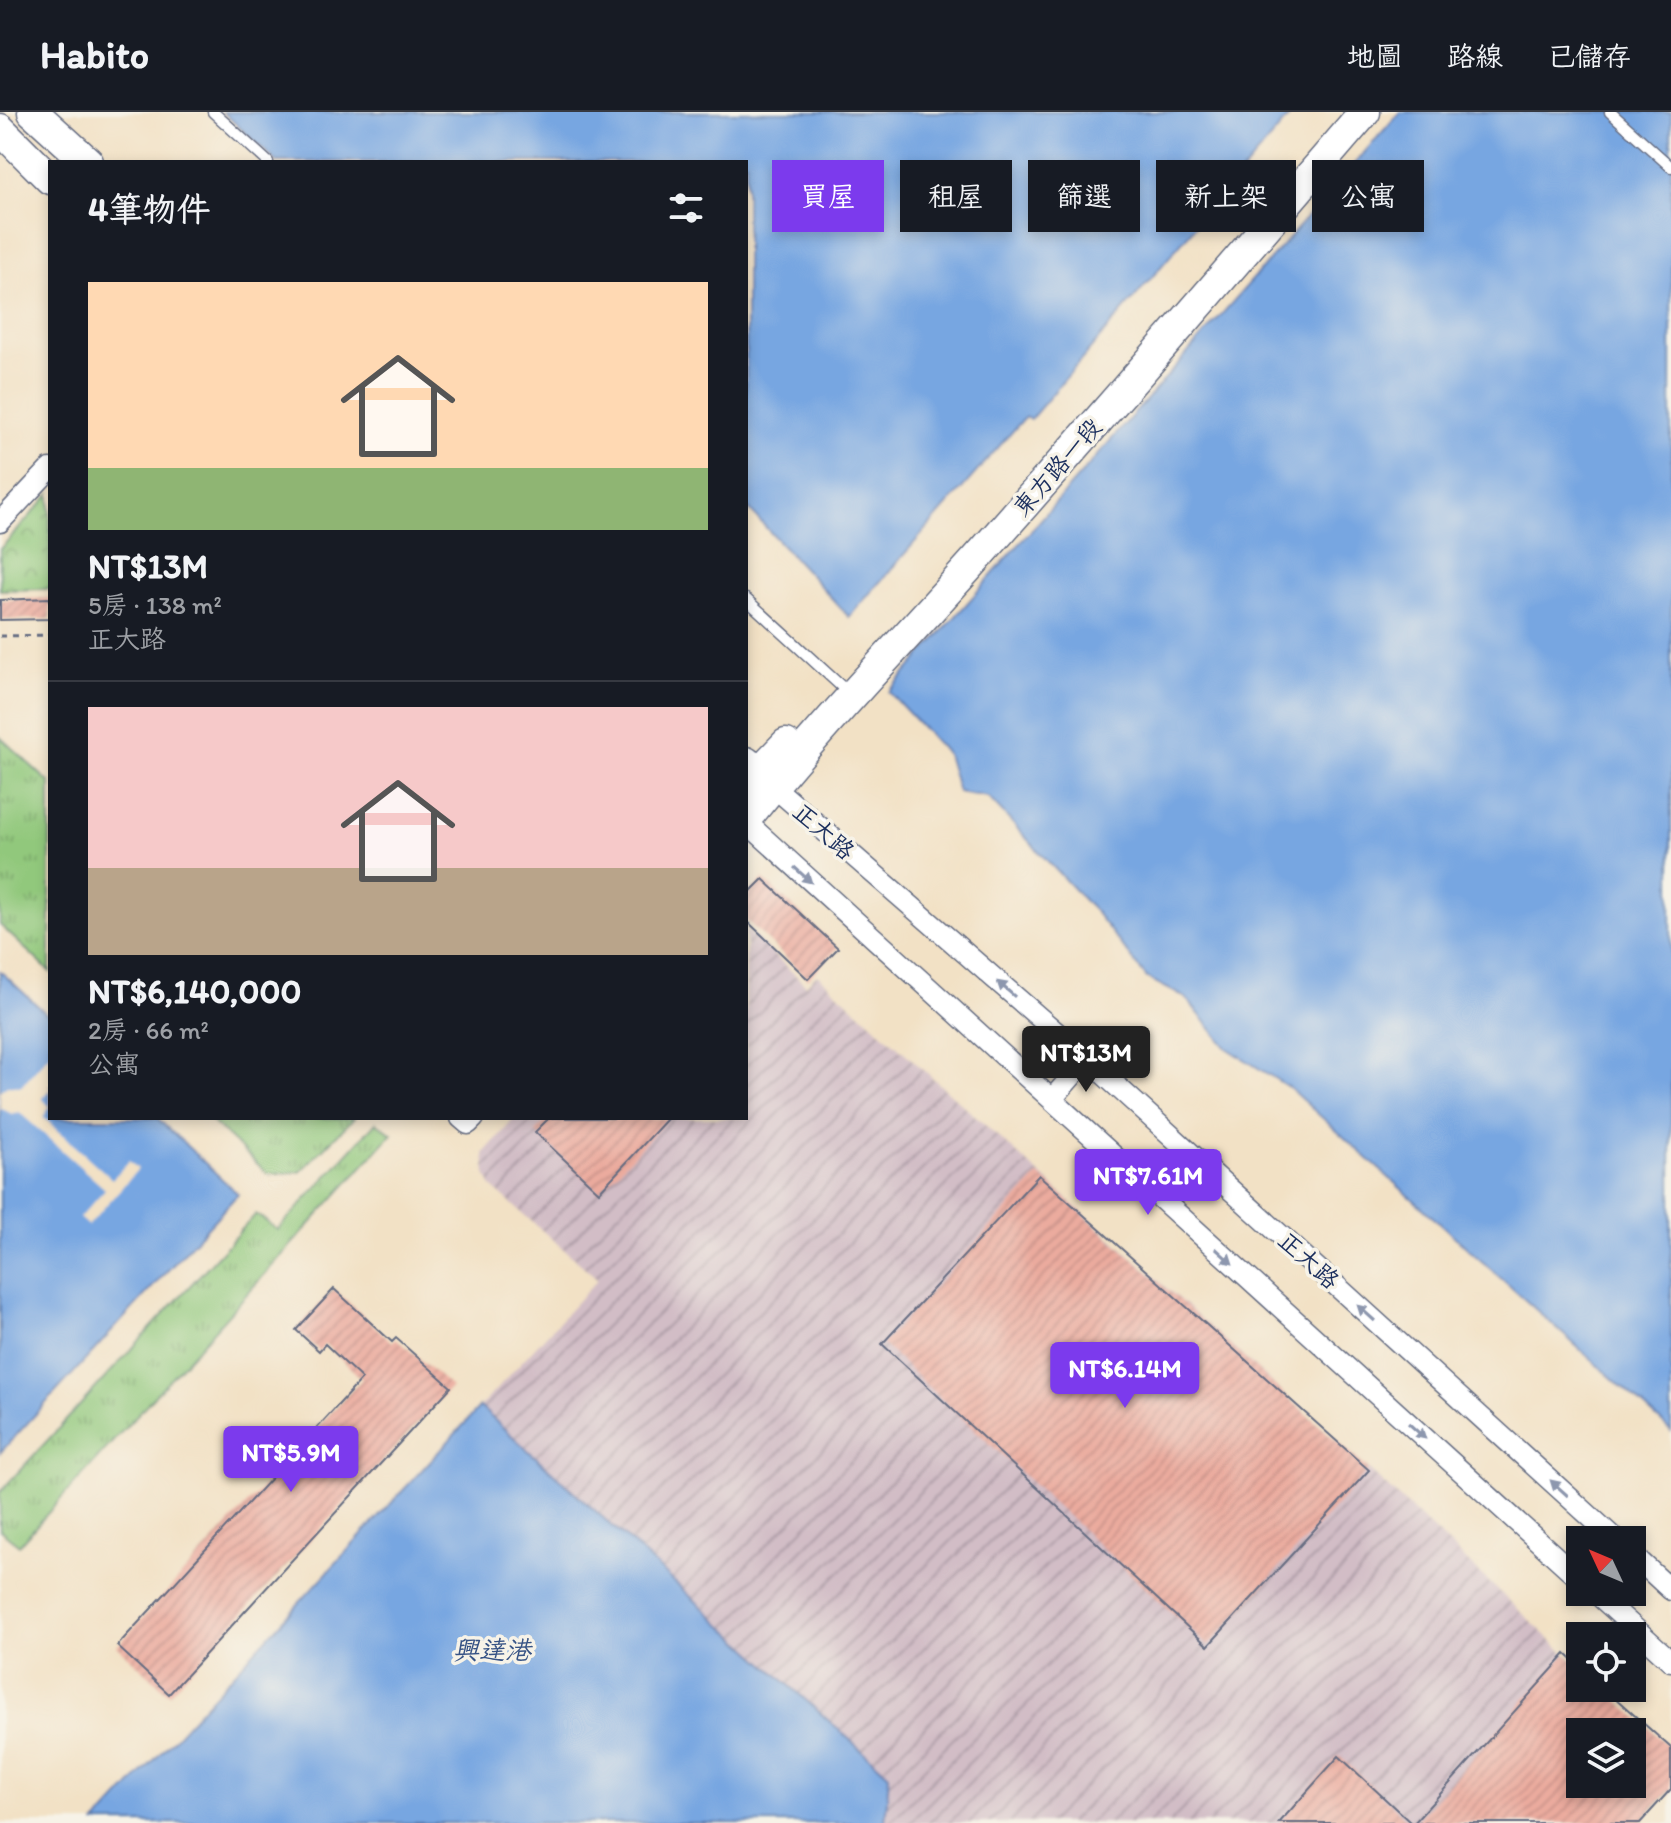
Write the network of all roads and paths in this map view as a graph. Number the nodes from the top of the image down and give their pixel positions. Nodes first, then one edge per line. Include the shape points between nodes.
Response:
1 (33, 112) edge
2 (213, 112) edge
3 (1342, 112) edge
4 (1365, 112) edge
5 (1610, 112) edge
6 (4, 141) edge
7 (86, 160) edge
8 (266, 160) edge
9 (1671, 167) edge
10 (48, 177) edge
11 (48, 471) edge
12 (0, 522) edge
13 (748, 601) edge
14 (48, 635) edge
15 (0, 636) edge
16 (842, 687) junction
17 (756, 777) edge
18 (748, 812) edge
19 (748, 823) edge
20 (1087, 1059) junction
21 (1052, 1099) junction
22 (1601, 1526) edge
23 (1566, 1566) edge
24 (1646, 1567) edge
25 (1671, 1590) edge
26 (1610, 1606) edge
27 (1671, 1661) edge

1 - 7 main road
2 - 8 lane
3 - 16 main road, 東方路一段
4 - 17 main road, 東方路一段 via 979,556
5 - 9 lane
6 - 10 main road
11 - 12 street
13 - 16 lane
14 - 15 path
16 - 17 main road, 東方路一段
17 - 18 main road, 東方路一段
20 -> 17 street, 正大路
19 -> 21 street, 正大路
20 - 21 street
22 -> 20 street, 正大路
21 -> 23 street, 正大路
24 - 25 street
26 - 27 street

